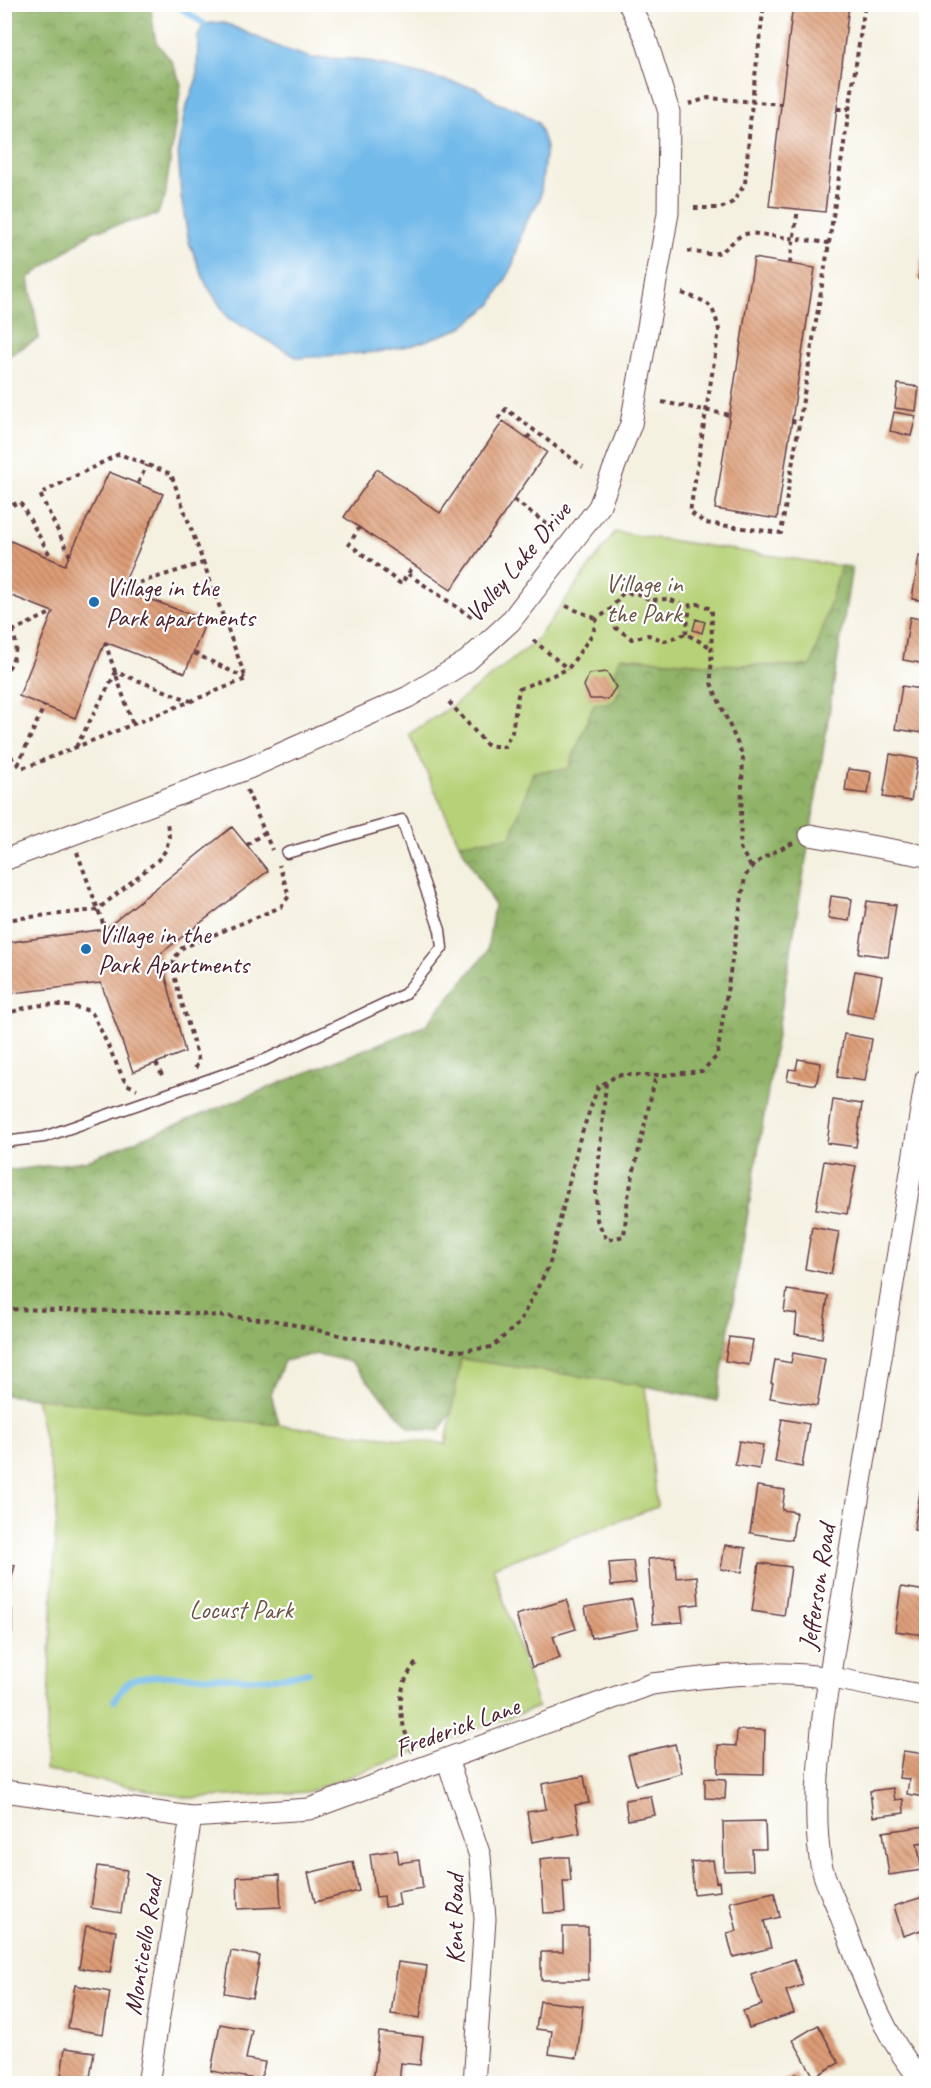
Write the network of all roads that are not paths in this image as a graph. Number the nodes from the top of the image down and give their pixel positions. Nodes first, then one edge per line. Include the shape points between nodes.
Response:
1 (629, 4) edge
2 (810, 835) road end
3 (287, 853) dead end
4 (927, 856) edge
5 (4, 860) edge
6 (927, 1079) edge
7 (4, 1142) edge
8 (830, 1678) junction
9 (927, 1696) edge
10 (447, 1759) junction
11 (4, 1791) edge
12 (191, 1817) junction
13 (147, 2084) edge
14 (474, 2084) edge
15 (925, 2084) edge

1 - 5 street, Valley Lake Drive via 645,36 669,112 668,213 631,424 599,507 510,622 467,661 408,697 249,768
2 - 4 street
3 - 7 lane via 402,819 440,930 441,948 405,994 265,1060 44,1137
6 - 8 street, Jefferson Road
8 - 9 street, Frederick Lane
8 - 10 street, Frederick Lane via 769,1673 652,1684
8 - 15 street, Jefferson Road via 817,1788 820,1860 871,1998 885,2026
10 - 12 street, Frederick Lane via 309,1809
10 - 14 street, Kent Road via 480,1856 484,1909
11 - 12 street, Frederick Lane
12 - 13 street, Monticello Road

